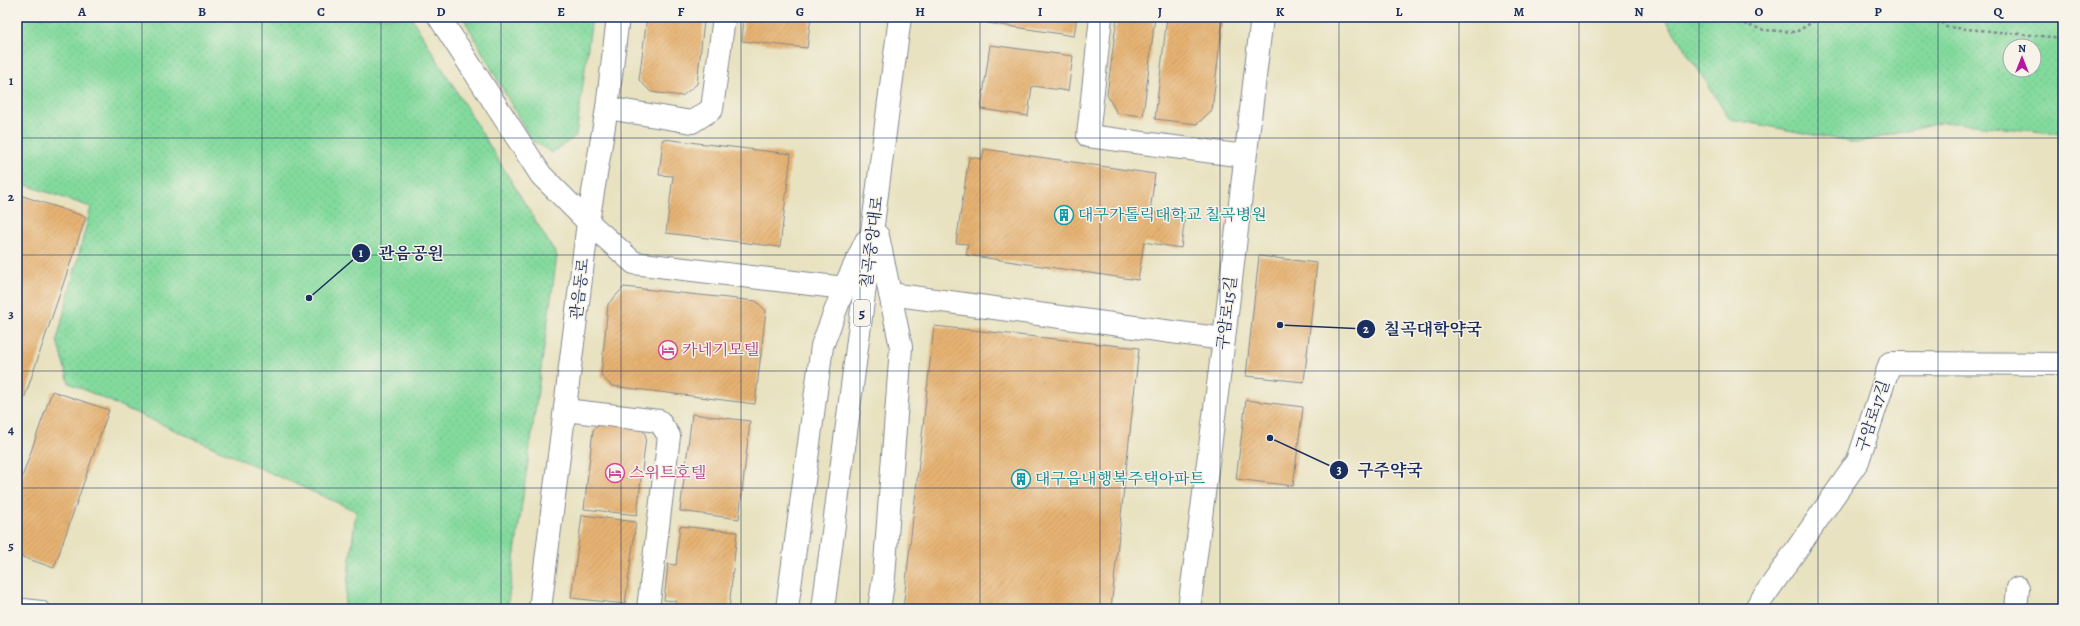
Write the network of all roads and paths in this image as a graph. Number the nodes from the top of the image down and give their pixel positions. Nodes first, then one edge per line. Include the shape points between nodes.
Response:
1 (439, 17) edge
2 (618, 17) edge
3 (724, 17) edge
4 (900, 17) edge
5 (1101, 17) edge
6 (1262, 17) edge
7 (1721, 17) edge
8 (1821, 17) edge
9 (1938, 17) edge
10 (2063, 38) edge
11 (607, 108) junction
12 (1245, 156) junction
13 (875, 221) junction
14 (588, 222) junction
15 (844, 288) junction
16 (890, 294) junction
17 (1224, 339) junction
18 (2063, 364) edge
19 (565, 410) junction
20 (17, 609) edge
21 (41, 609) edge
22 (540, 609) edge
23 (648, 609) edge
24 (787, 609) edge
25 (823, 609) edge
26 (879, 609) edge
27 (1189, 609) edge
28 (1755, 609) edge

1 - 14 street via 541,175
2 - 11 street, 관음동로
3 - 11 street via 712,109 692,122
4 - 13 street, 칠곡중앙대로 / 5
5 - 12 street via 1088,136
6 - 12 street, 구암로15길
7 - 8 path via 1764,30 1796,32
9 - 10 path via 1946,27
11 - 14 street, 관음동로
12 - 17 street, 구암로15길
13 - 15 street
13 - 16 street
13 - 25 street, 칠곡중앙대로 / 5
14 - 15 street via 634,263
14 - 19 street, 관음동로
15 - 24 street via 822,346
16 - 17 street
16 - 26 street via 901,347
17 - 27 street, 구암로15길
18 - 28 street, 구암로17길 via 1890,363 1858,461
19 - 22 street, 관음동로
19 - 23 street via 659,421 669,436
20 - 21 lane

